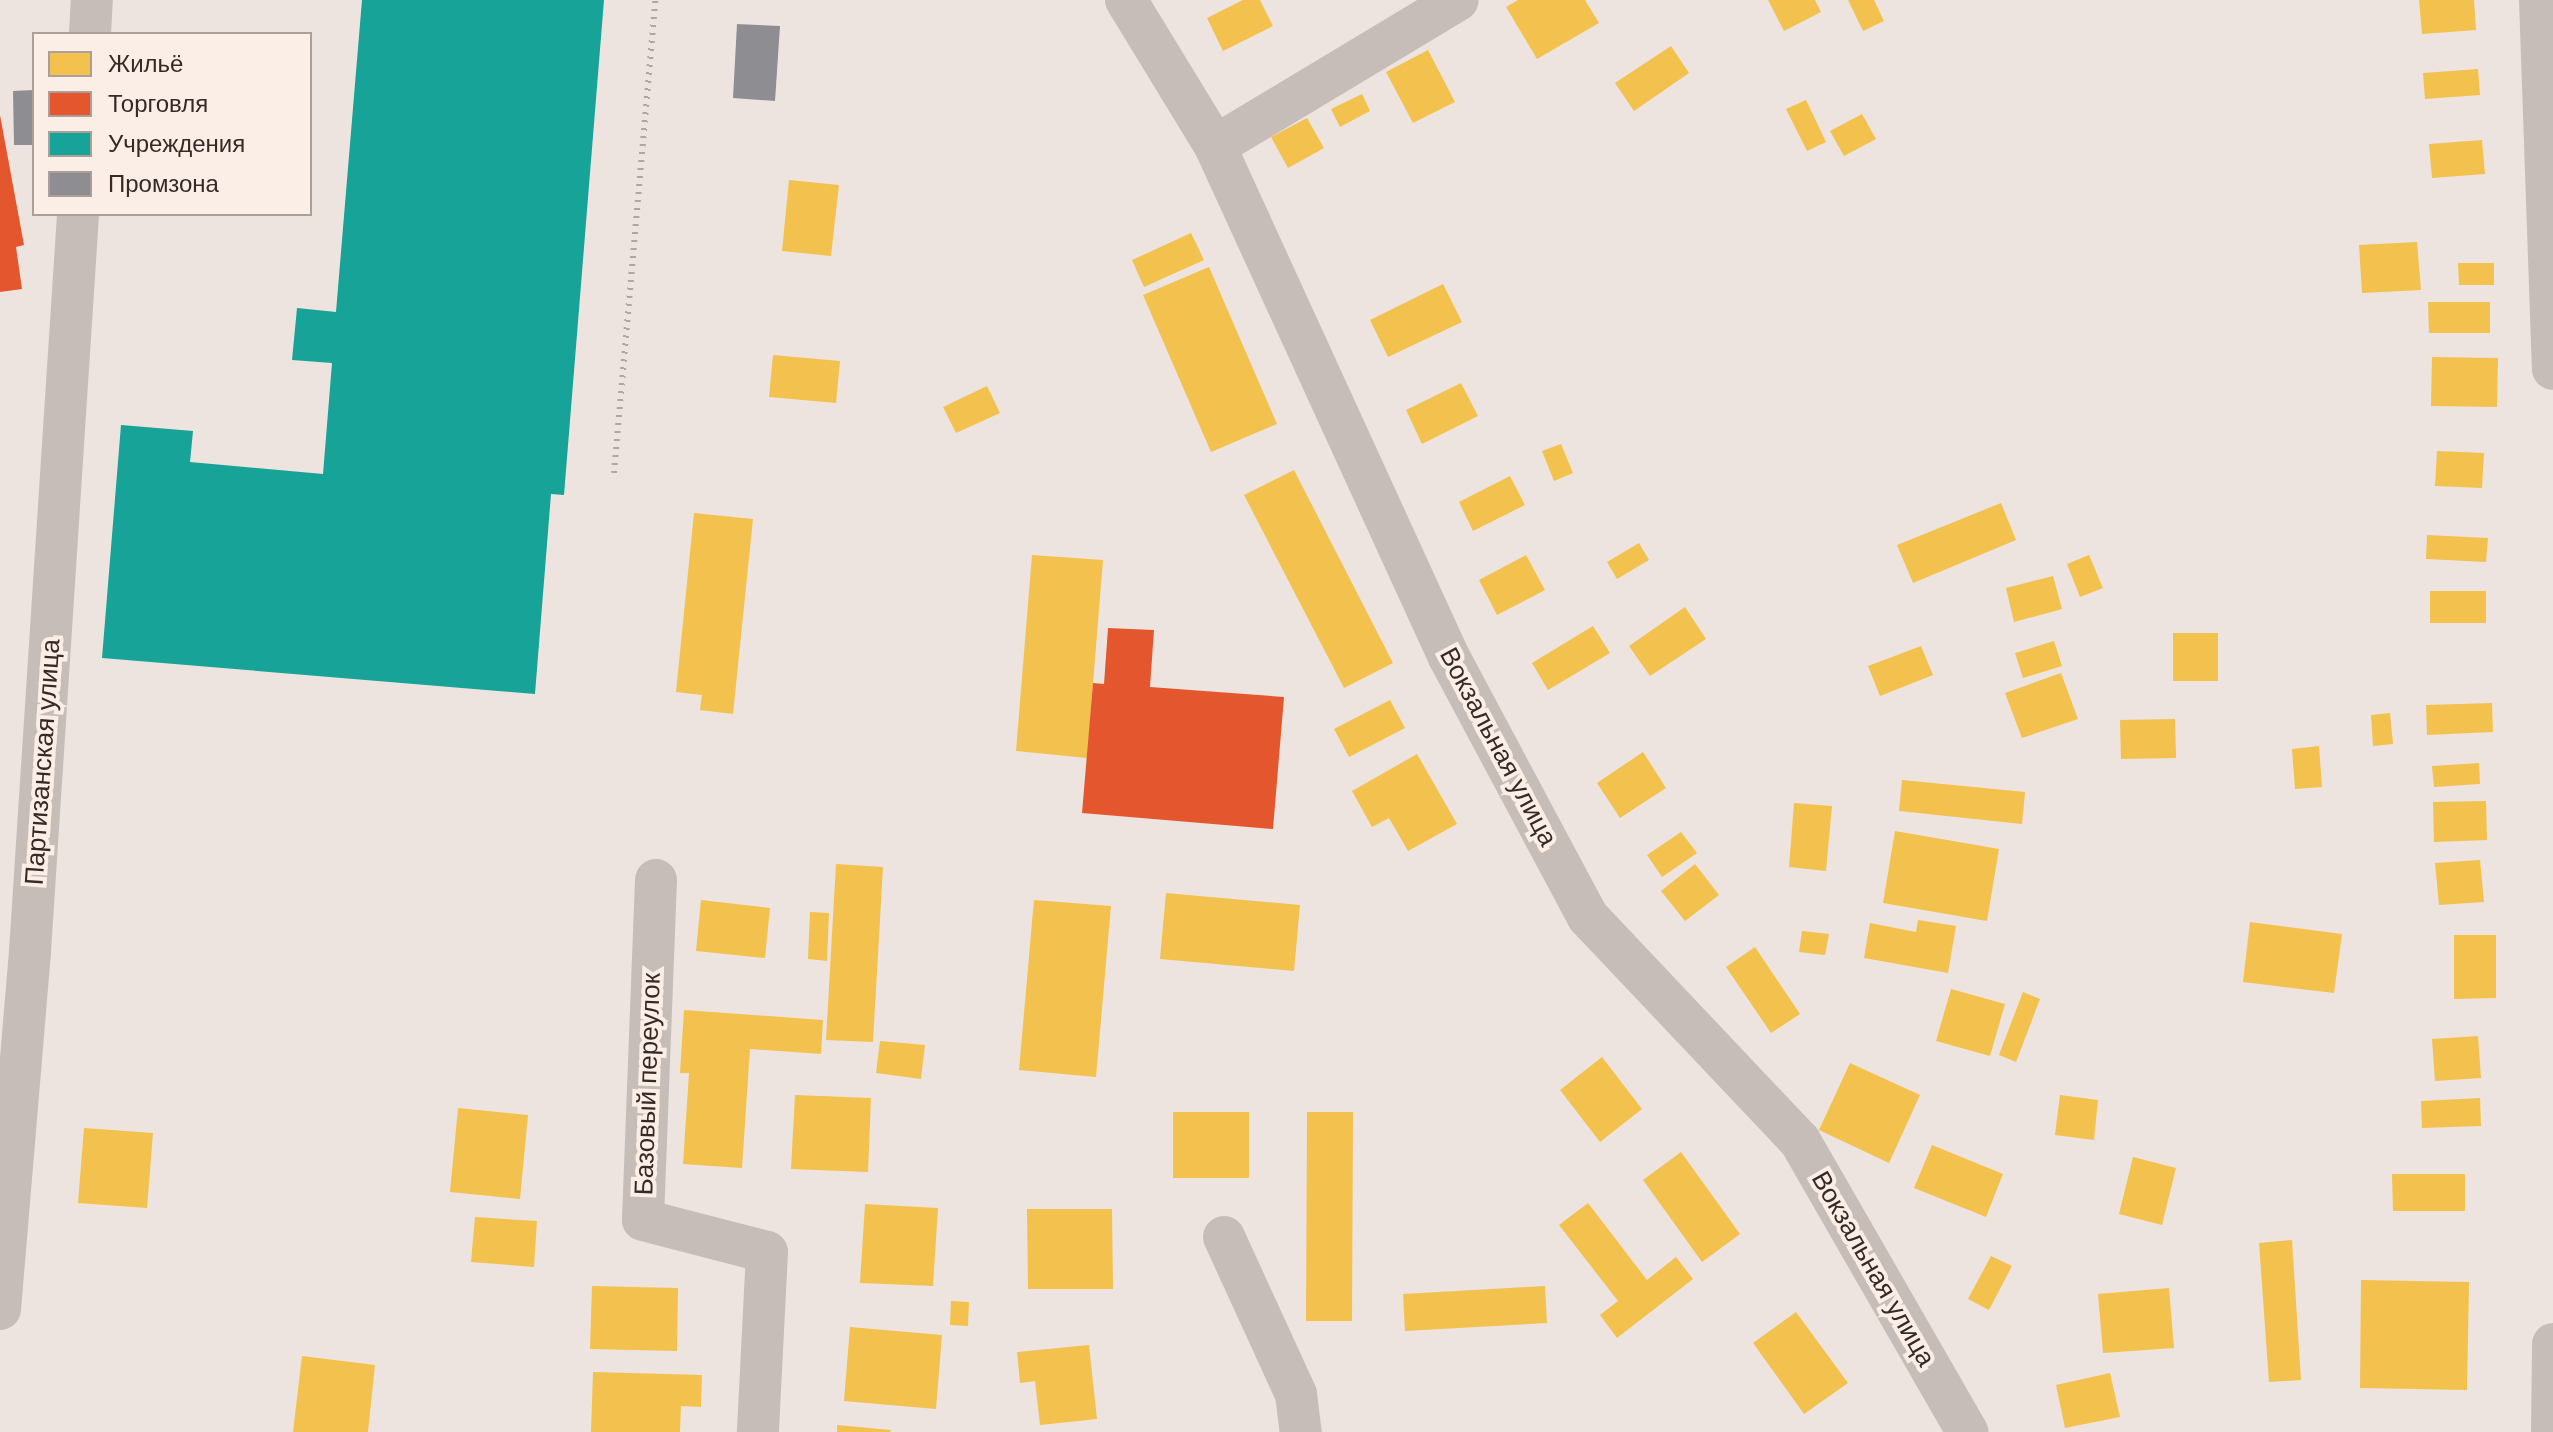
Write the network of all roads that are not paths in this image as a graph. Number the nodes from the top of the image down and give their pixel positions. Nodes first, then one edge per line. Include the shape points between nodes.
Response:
1 (92, 0) edge
2 (1126, 0) edge
3 (1458, 0) edge
4 (2540, 0) edge
5 (90, 32) edge
6 (1215, 146) junction
7 (78, 216) edge
8 (2553, 369) edge
9 (656, 880) dead end
10 (1224, 1237) dead end
11 (0, 1309) edge
12 (2553, 1344) edge
13 (758, 1432) edge
14 (1301, 1432) edge
15 (1967, 1432) edge
16 (2552, 1432) edge

1 - 5 street
2 - 6 street, Вокзальная улица
3 - 6 street
4 - 8 street
6 - 15 street, Вокзальная улица via 1449,657 1588,917 1800,1141
7 - 11 street, Партизанская улица via 30,951
9 - 13 street, Базовый переулок via 643,1220 767,1252
10 - 14 street via 1296,1394
12 - 16 street

